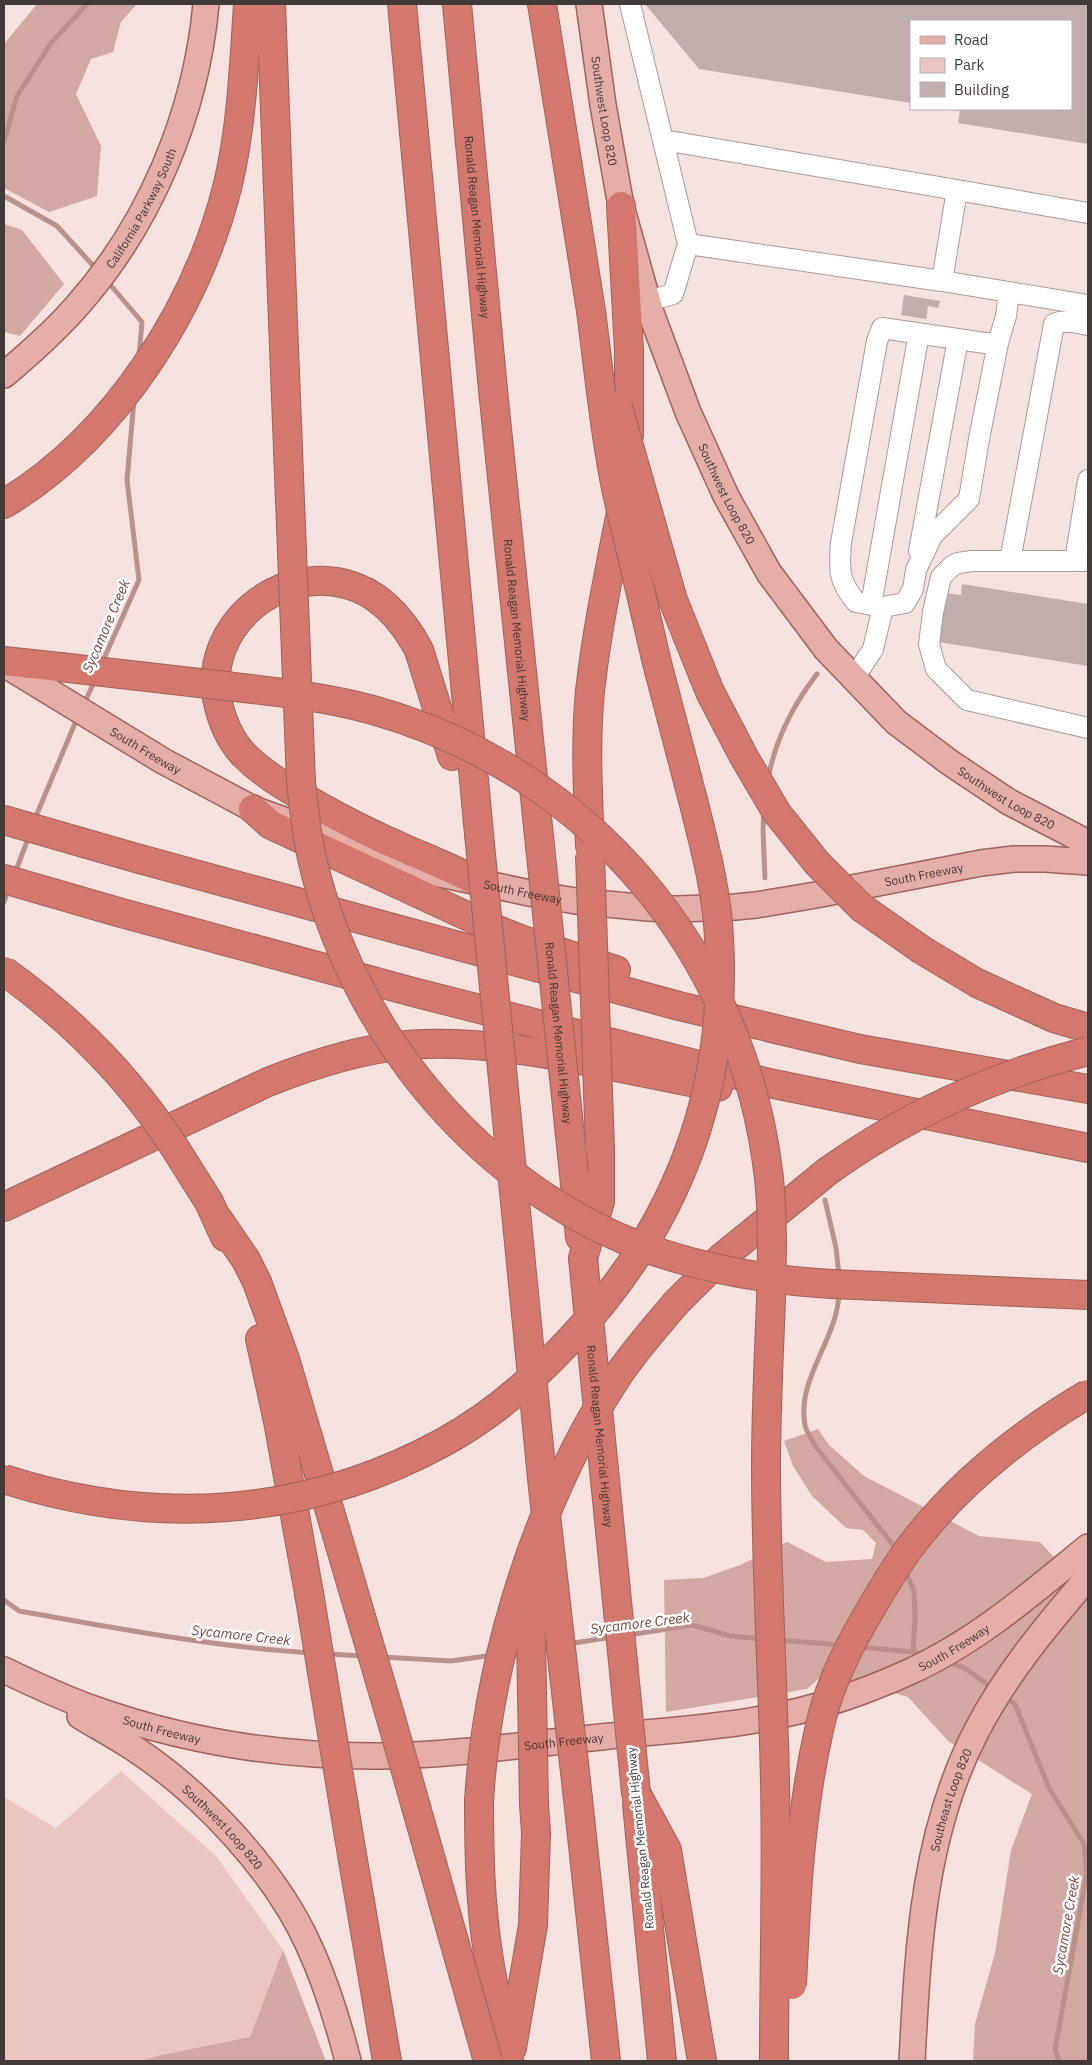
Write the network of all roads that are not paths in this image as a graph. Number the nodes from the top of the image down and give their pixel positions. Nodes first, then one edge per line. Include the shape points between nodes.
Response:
1 (206, 4) edge
2 (248, 4) edge
3 (271, 4) edge
4 (402, 4) edge
5 (457, 4) edge
6 (542, 4) edge
7 (589, 4) edge
8 (630, 4) edge
9 (663, 140) junction
10 (957, 190) junction
11 (621, 206) junction
12 (1088, 214) edge
13 (688, 244) junction
14 (942, 281) junction
15 (1009, 292) junction
16 (648, 301) junction
17 (1088, 305) edge
18 (591, 311) junction
19 (1088, 325) edge
20 (919, 333) junction
21 (958, 339) junction
22 (998, 343) junction
23 (4, 375) edge
24 (1088, 480) edge
25 (4, 504) edge
26 (1010, 561) junction
27 (1082, 561) edge
28 (916, 570) junction
29 (877, 606) junction
30 (4, 663) edge
31 (854, 678) junction
32 (1088, 728) edge
33 (253, 809) junction
34 (4, 820) edge
35 (479, 834) junction
36 (1088, 843) edge
37 (1088, 862) edge
38 (4, 879) edge
39 (472, 879) junction
40 (4, 971) edge
41 (679, 1006) junction
42 (1088, 1028) edge
43 (1088, 1051) edge
44 (769, 1083) junction
45 (1088, 1089) edge
46 (1088, 1148) edge
47 (4, 1207) edge
48 (218, 1219) junction
49 (583, 1258) junction
50 (1088, 1295) edge
51 (1088, 1394) edge
52 (4, 1479) edge
53 (542, 1488) junction
54 (1088, 1547) edge
55 (1088, 1578) edge
56 (4, 1671) edge
57 (636, 1793) junction
58 (348, 2061) edge
59 (387, 2061) edge
60 (488, 2061) edge
61 (509, 2061) edge
62 (606, 2061) edge
63 (662, 2061) edge
64 (702, 2061) edge
65 (774, 2061) edge
66 (786, 2061) edge
67 (912, 2061) edge

1 - 23 main road, California Parkway South via 198,62 179,128 165,167 137,221 98,281 76,307
2 - 25 highway via 240,111 228,185 194,284 152,359 127,391 75,450
3 - 50 highway, bridge via 301,782 308,838 325,906 359,988 386,1037 463,1130 496,1159 536,1189 613,1234 679,1259 754,1276 808,1283
4 - 35 highway
5 - 49 highway, Ronald Reagan Memorial Highway, bridge via 493,390
6 - 18 highway
7 - 11 main road, Southwest Loop 820
8 - 9 lane
9 - 10 lane
9 - 13 lane
10 - 12 lane
10 - 14 lane
11 - 16 main road, Southwest Loop 820
11 - 49 highway, bridge via 630,350 630,447 625,490 597,634 590,693 587,754 600,1202
13 - 14 lane
13 - 16 lane via 673,294
14 - 15 lane
15 - 17 lane
15 - 22 lane
16 - 31 main road, Southwest Loop 820 via 688,412 726,496 769,573 826,649
18 - 42 highway, bridge via 673,600 710,692 777,812 817,863 862,908 922,950 977,983 1054,1018
18 - 52 highway, bridge via 613,473 708,861 718,919 719,994 712,1062 698,1127 670,1196 621,1280 547,1364 474,1424 400,1464 342,1486 310,1494 194,1509 157,1509 95,1502
19 - 26 lane via 1069,321 1054,324
20 - 21 lane
20 - 29 lane
20 - 29 lane via 882,328 877,341 841,543 839,568 844,586 856,602
21 - 22 lane
21 - 28 lane
22 - 28 lane via 969,499 932,536
24 - 27 lane
26 - 27 lane
26 - 32 lane via 958,563 941,577 929,644 936,669 967,700
28 - 29 lane via 912,589 904,603
29 - 31 lane via 873,649
30 - 33 main road, South Freeway via 163,761
30 - 65 highway, bridge via 255,689 339,702 400,719 466,745 529,781 593,830 663,908 705,973 726,1013 744,1061 760,1120 771,1202 766,1525 775,1786
31 - 36 main road, Southwest Loop 820 via 896,722 949,762 1009,802
33 - 39 main road, South Freeway via 426,871
33 - 41 highway via 270,825 495,929 652,981
34 - 41 highway
35 - 39 highway via 419,650 402,620 390,608 369,594 332,581 285,586 250,607 223,645 216,674 220,712 228,732 245,756 276,780 325,810
35 - 53 highway, bridge
37 - 39 main road, South Freeway via 1045,858 981,862 756,906 702,909 648,908 576,900
38 - 44 highway via 413,992
40 - 48 highway, bridge via 70,1024 131,1088 188,1165
41 - 45 highway via 860,1049
43 - 61 highway, bridge via 1029,1068 931,1109 828,1171 728,1252 676,1303 622,1369 587,1428 546,1516 513,1608 498,1666 482,1758 479,1828 482,1909
44 - 46 highway
44 - 47 highway via 725,1088 538,1053 482,1046 380,1048 312,1065 268,1082
48 - 59 highway, bridge via 252,1313 269,1372 305,1567
48 - 60 highway, bridge via 257,1282 285,1359
49 - 57 highway, Ronald Reagan Memorial Highway, bridge
51 - 66 highway, bridge via 1008,1448 934,1520 892,1574 840,1665 819,1728 800,1843
53 - 61 highway, bridge via 529,1591 536,1833 533,1926
53 - 62 highway, bridge
54 - 56 main road, South Freeway, bridge via 995,1621 959,1646 912,1671 831,1702 729,1724 423,1754 294,1753 189,1737 127,1720 62,1697
55 - 67 main road, Southeast Loop 820 via 1028,1650 1008,1680 978,1729 951,1791 933,1849 920,1928
56 - 58 main road, Southwest Loop 820 via 136,1750 183,1786 224,1826 266,1875 309,1945 328,1991
57 - 63 highway, Ronald Reagan Memorial Highway
57 - 64 highway via 667,1850

